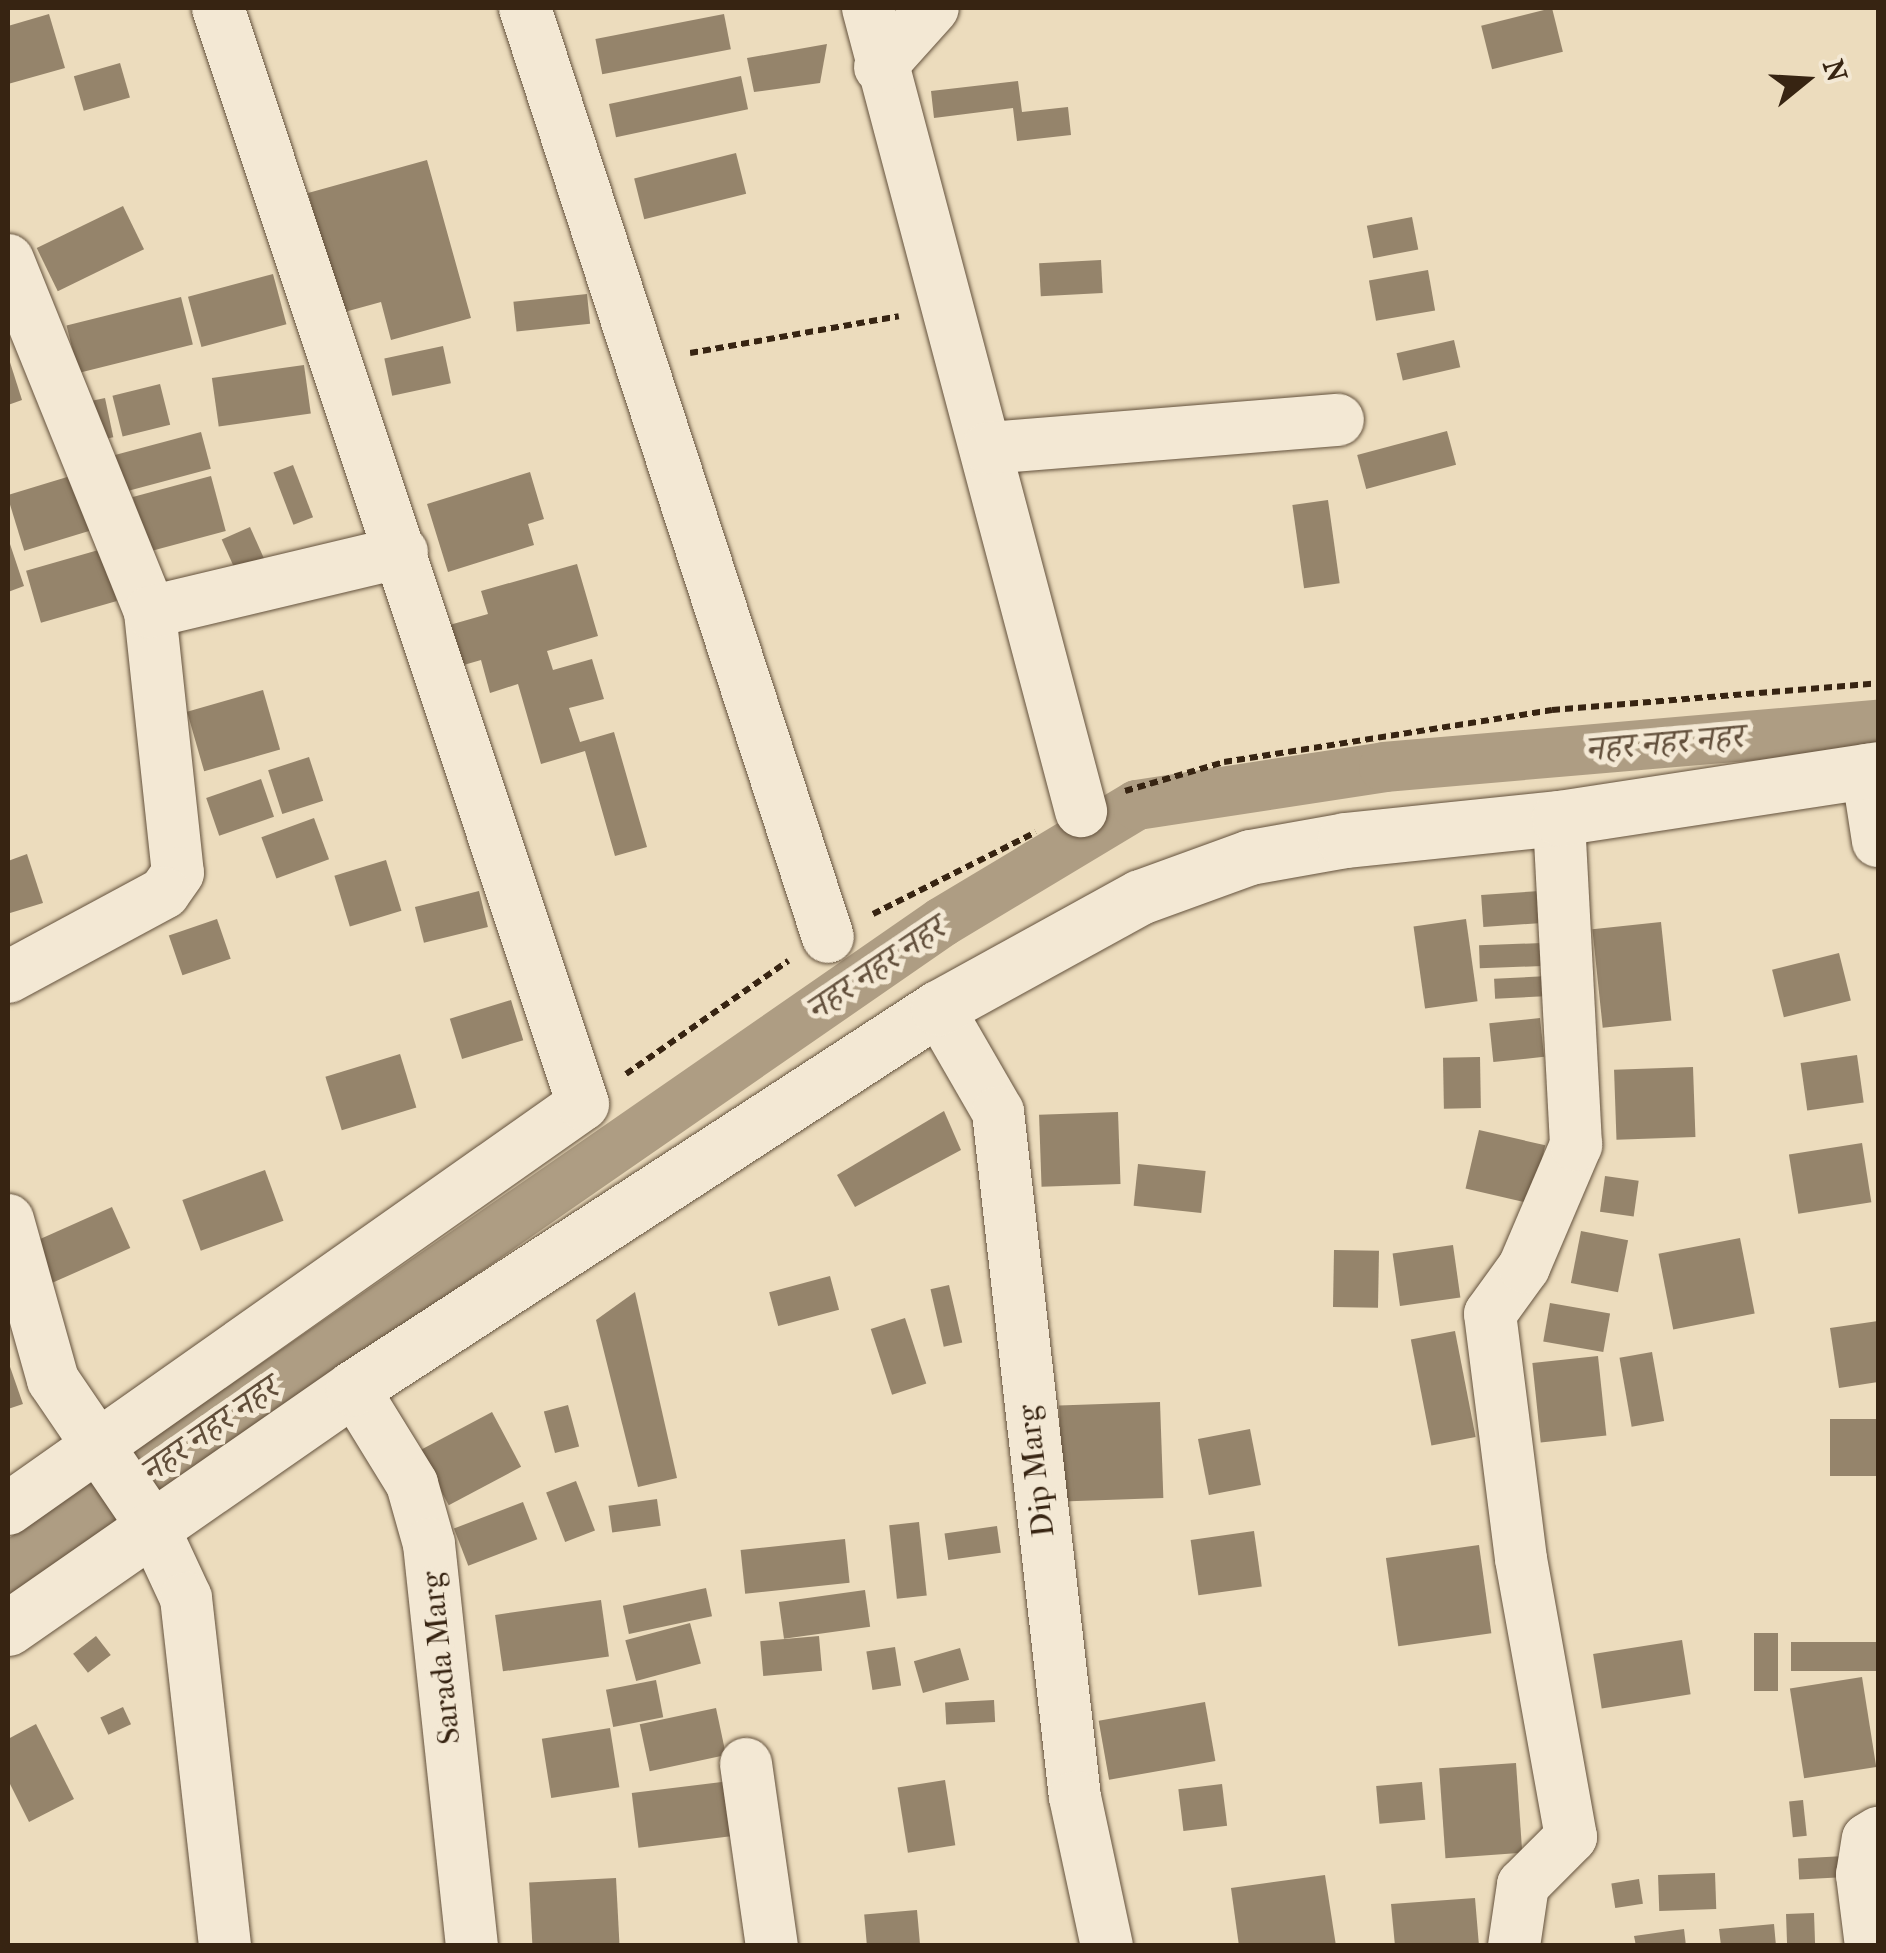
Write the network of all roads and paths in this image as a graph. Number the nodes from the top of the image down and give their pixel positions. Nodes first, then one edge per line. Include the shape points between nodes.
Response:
1 (218, 8) edge
2 (525, 8) edge
3 (868, 8) edge
4 (933, 8) edge
5 (880, 66) junction
6 (8, 260) edge
7 (952, 306) junction
8 (644, 361) junction
9 (1338, 420) dead end
10 (988, 448) junction
11 (402, 552) junction
12 (150, 612) junction
13 (1872, 769) edge
14 (1082, 811) dead end
15 (1559, 818) junction
16 (1878, 840) edge
17 (828, 937) dead end
18 (8, 977) edge
19 (938, 1008) junction
20 (8, 1220) edge
21 (354, 1388) junction
22 (102, 1453) junction
23 (8, 1509) edge
24 (147, 1519) junction
25 (8, 1628) edge
26 (746, 1764) dead end
27 (1878, 1833) edge
28 (225, 1946) edge
29 (472, 1946) edge
30 (772, 1946) edge
31 (1107, 1946) edge
32 (1514, 1946) edge
33 (1871, 1946) edge

1 - 11 street
2 - 8 street
3 - 5 street
4 - 5 street
5 - 7 street
6 - 12 street
7 - 8 path
7 - 10 street
8 - 17 street
9 - 10 street
10 - 14 street
11 - 12 street
11 - 22 street via 583,1104
12 - 18 street via 178,872 164,894
13 - 15 main road
13 - 16 street
15 - 19 main road via 1250,857 1140,897
15 - 32 street via 1576,1145 1524,1268 1490,1314 1521,1559 1572,1837 1523,1886
19 - 21 main road
19 - 31 street, Dip Marg via 998,1112 1076,1796
20 - 22 street via 53,1380
21 - 24 main road
21 - 29 street, Sarada Marg via 412,1484 428,1544
22 - 23 street
22 - 24 street
24 - 25 main road
24 - 28 street via 186,1598
26 - 30 street
27 - 33 street via 1868,1839 1862,1875

